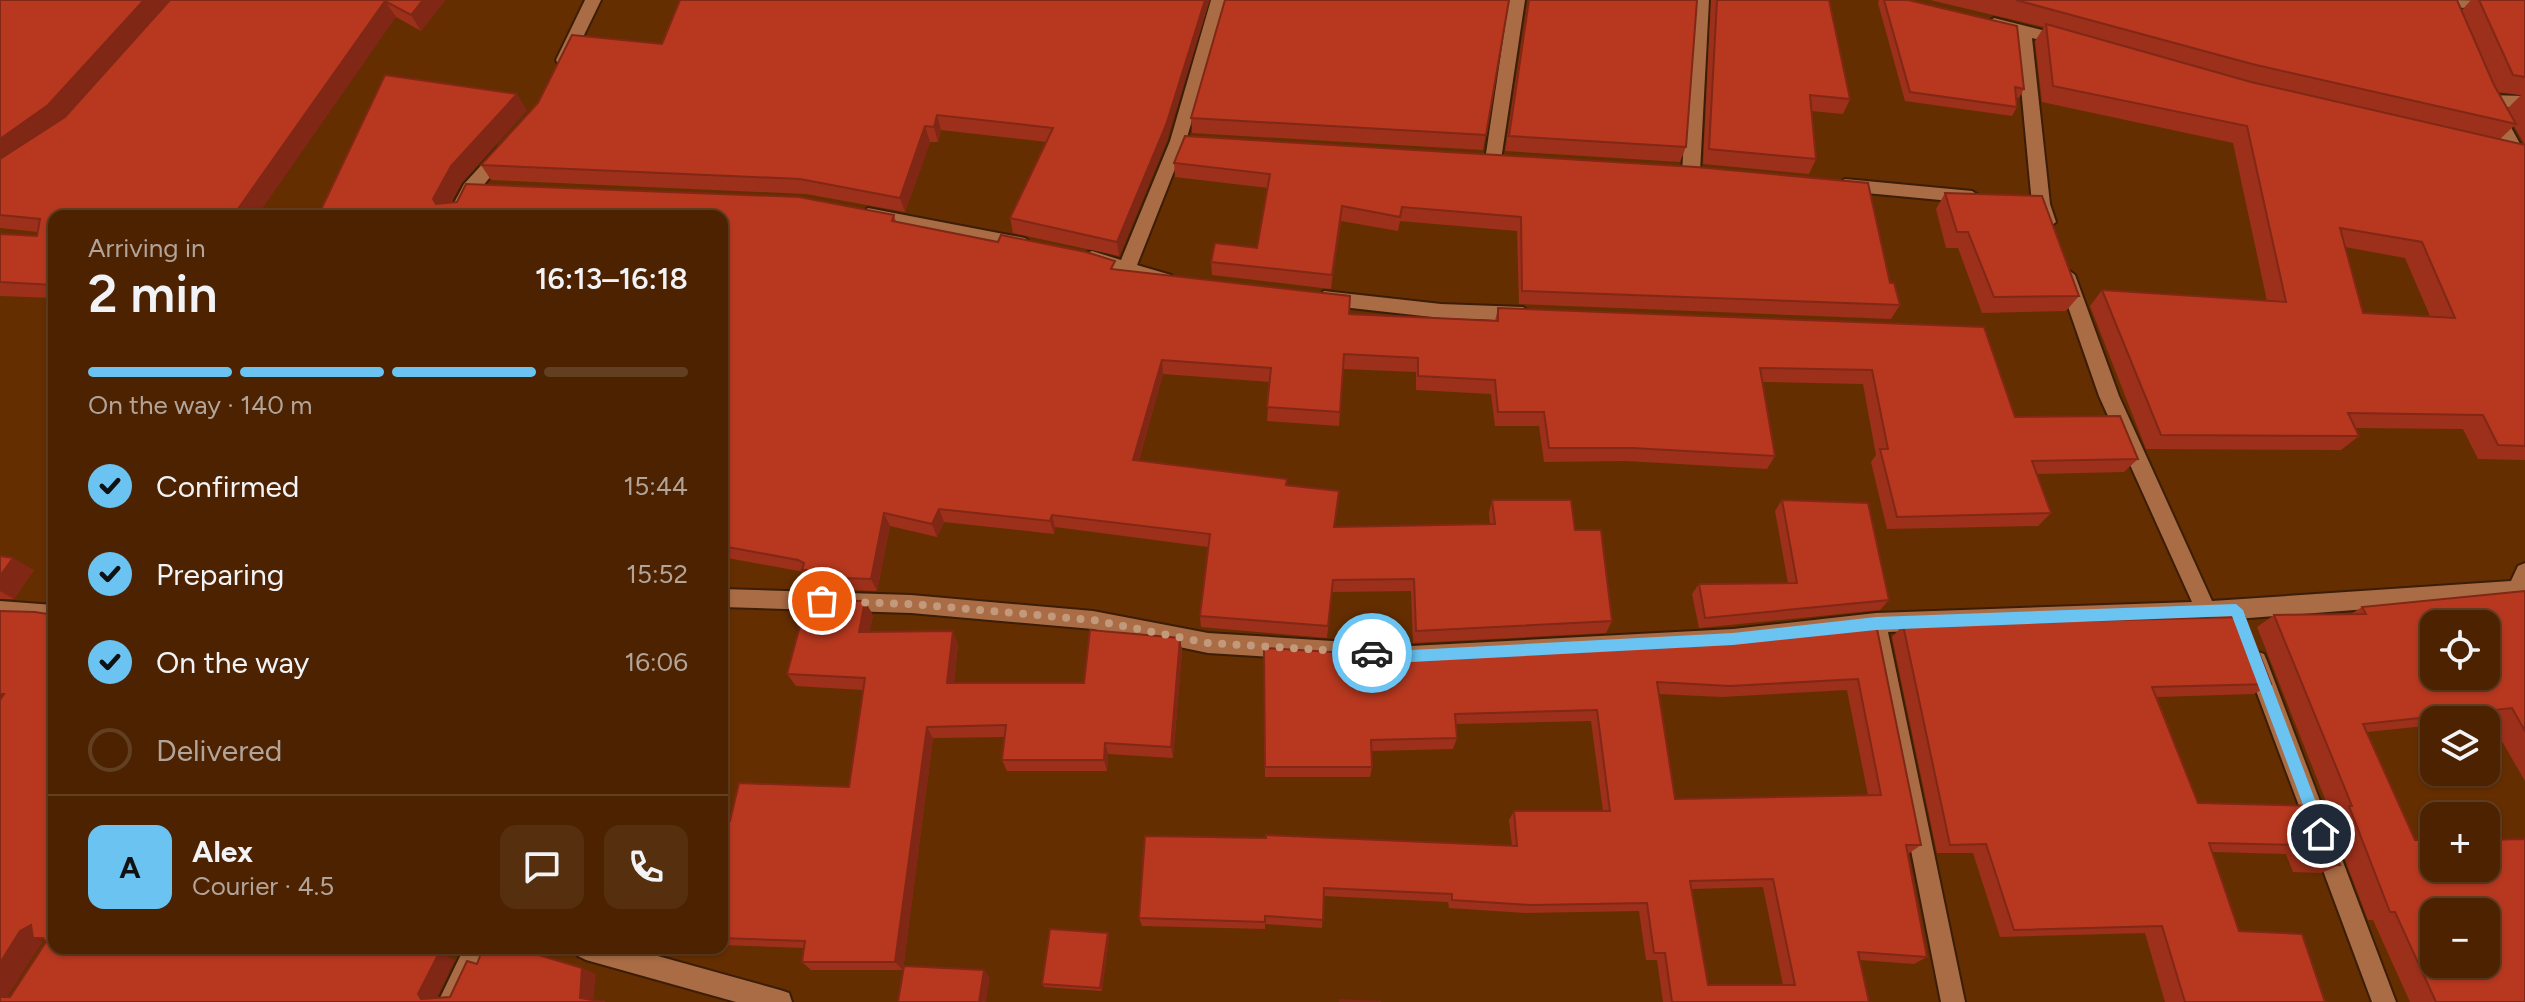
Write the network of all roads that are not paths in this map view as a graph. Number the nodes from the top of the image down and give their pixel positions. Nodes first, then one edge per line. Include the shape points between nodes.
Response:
1 (593, 0) edge
2 (1219, 0) edge
3 (1517, 0) edge
4 (1701, 0) edge
5 (2448, 6) edge
6 (2525, 6) edge
7 (1980, 19) edge
8 (2023, 29) junction
9 (2085, 47) edge
10 (558, 73) edge
11 (2525, 102) edge
12 (519, 134) edge
13 (2487, 147) edge
14 (1492, 160) edge
15 (2521, 161) edge
16 (1691, 172) edge
17 (1834, 184) edge
18 (470, 189) junction
19 (500, 190) edge
20 (1984, 198) edge
21 (459, 210) edge
22 (853, 212) edge
23 (2051, 233) edge
24 (1041, 248) edge
25 (1073, 254) edge
26 (2062, 263) edge
27 (1126, 269) junction
28 (1180, 282) edge
29 (1303, 296) edge
30 (1535, 315) edge
31 (2525, 572) edge
32 (728, 598) edge
33 (0, 610) edge
34 (2236, 610) junction
35 (2206, 611) junction
36 (48, 614) edge
37 (1876, 623) junction
38 (474, 954) edge
39 (608, 954) edge
40 (450, 1002) edge
41 (780, 1002) edge
42 (1953, 1002) edge
43 (2384, 1002) edge

1 - 10 street
2 - 27 street via 1186,142
3 - 14 street
4 - 16 street
5 - 6 street
7 - 8 street
8 - 9 street
8 - 23 street via 2034,203
11 - 15 street via 2485,94
12 - 18 street
13 - 15 street
17 - 20 street
18 - 19 street
18 - 21 street
22 - 24 street
25 - 27 street
26 - 35 street via 2109,396
27 - 28 street
29 - 30 street
31 - 34 street via 2518,590
32 - 37 street via 926,605 1093,620 1208,643 1411,656 1733,639
33 - 36 street
34 - 35 street
34 - 43 street
35 - 37 street
37 - 42 street
38 - 40 street
39 - 41 street

